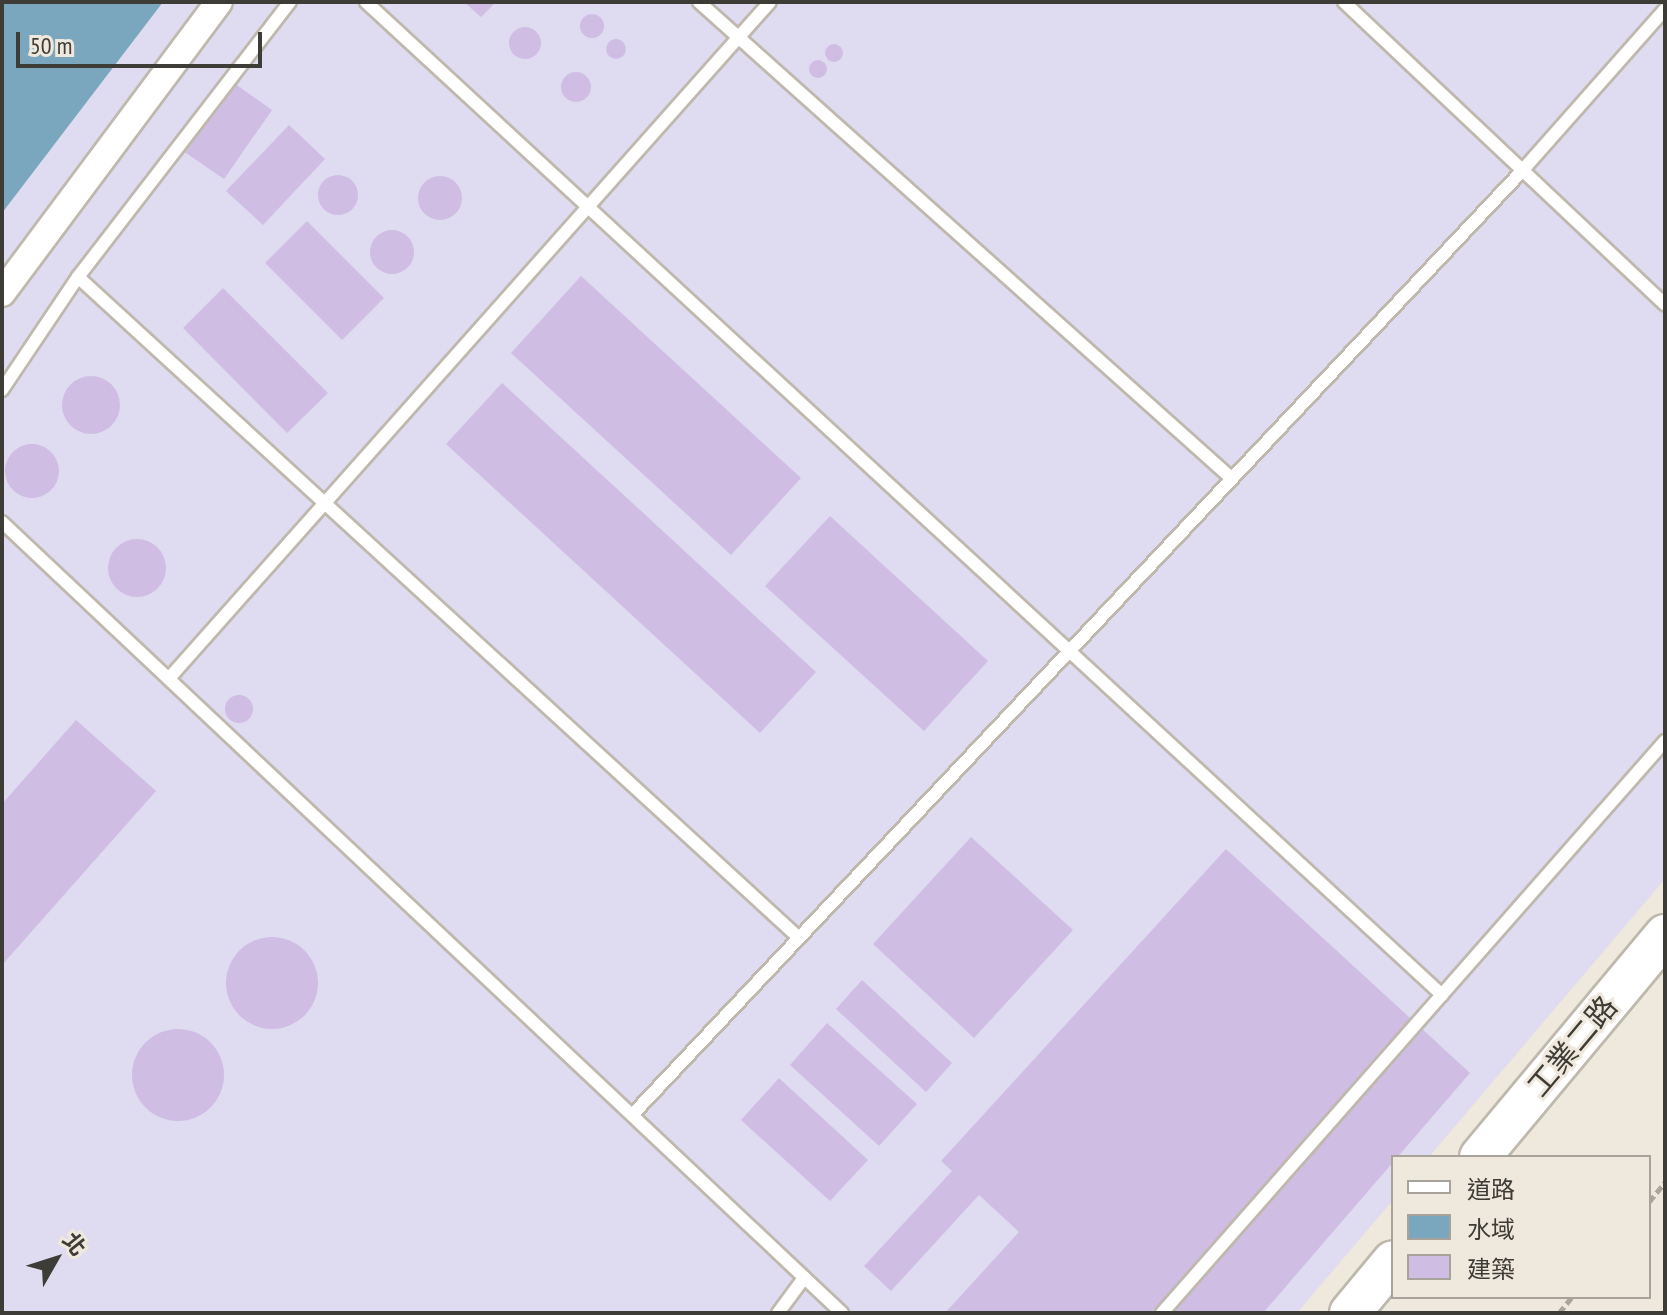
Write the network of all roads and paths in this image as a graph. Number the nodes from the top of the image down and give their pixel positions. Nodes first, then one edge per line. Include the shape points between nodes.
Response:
1 (219, 2) edge
2 (290, 2) edge
3 (366, 2) edge
4 (699, 2) edge
5 (770, 2) edge
6 (1344, 2) edge
7 (1665, 9) edge
8 (736, 38) junction
9 (1521, 172) junction
10 (587, 204) junction
11 (78, 277) junction
12 (2, 293) edge
13 (1665, 304) edge
14 (2, 390) edge
15 (1230, 477) junction
16 (322, 505) junction
17 (2, 522) edge
18 (1071, 650) junction
19 (172, 675) junction
20 (1665, 741) edge
21 (1665, 935) edge
22 (799, 938) junction
23 (1442, 995) junction
24 (634, 1113) junction
25 (1482, 1155) edge
26 (1665, 1182) edge
27 (1651, 1200) edge
28 (1391, 1263) edge
29 (804, 1278) junction
30 (778, 1313) edge
31 (842, 1313) edge
32 (1162, 1313) edge
33 (1350, 1313) edge

1 - 12 street
2 - 11 lane
3 - 10 lane
4 - 8 lane
5 - 8 lane
6 - 9 lane
7 - 9 lane
8 - 10 lane
8 - 15 lane
9 - 13 lane
9 - 15 lane
10 - 16 lane
10 - 18 lane
11 - 14 lane
11 - 16 lane
15 - 18 lane
16 - 19 lane
16 - 22 lane
17 - 19 lane
18 - 22 lane
18 - 23 lane
19 - 24 lane
20 - 23 lane
21 - 25 main road, 工業二路
22 - 24 lane
23 - 32 lane
24 - 29 lane
26 - 27 path
28 - 33 main road
29 - 30 lane
29 - 31 lane

